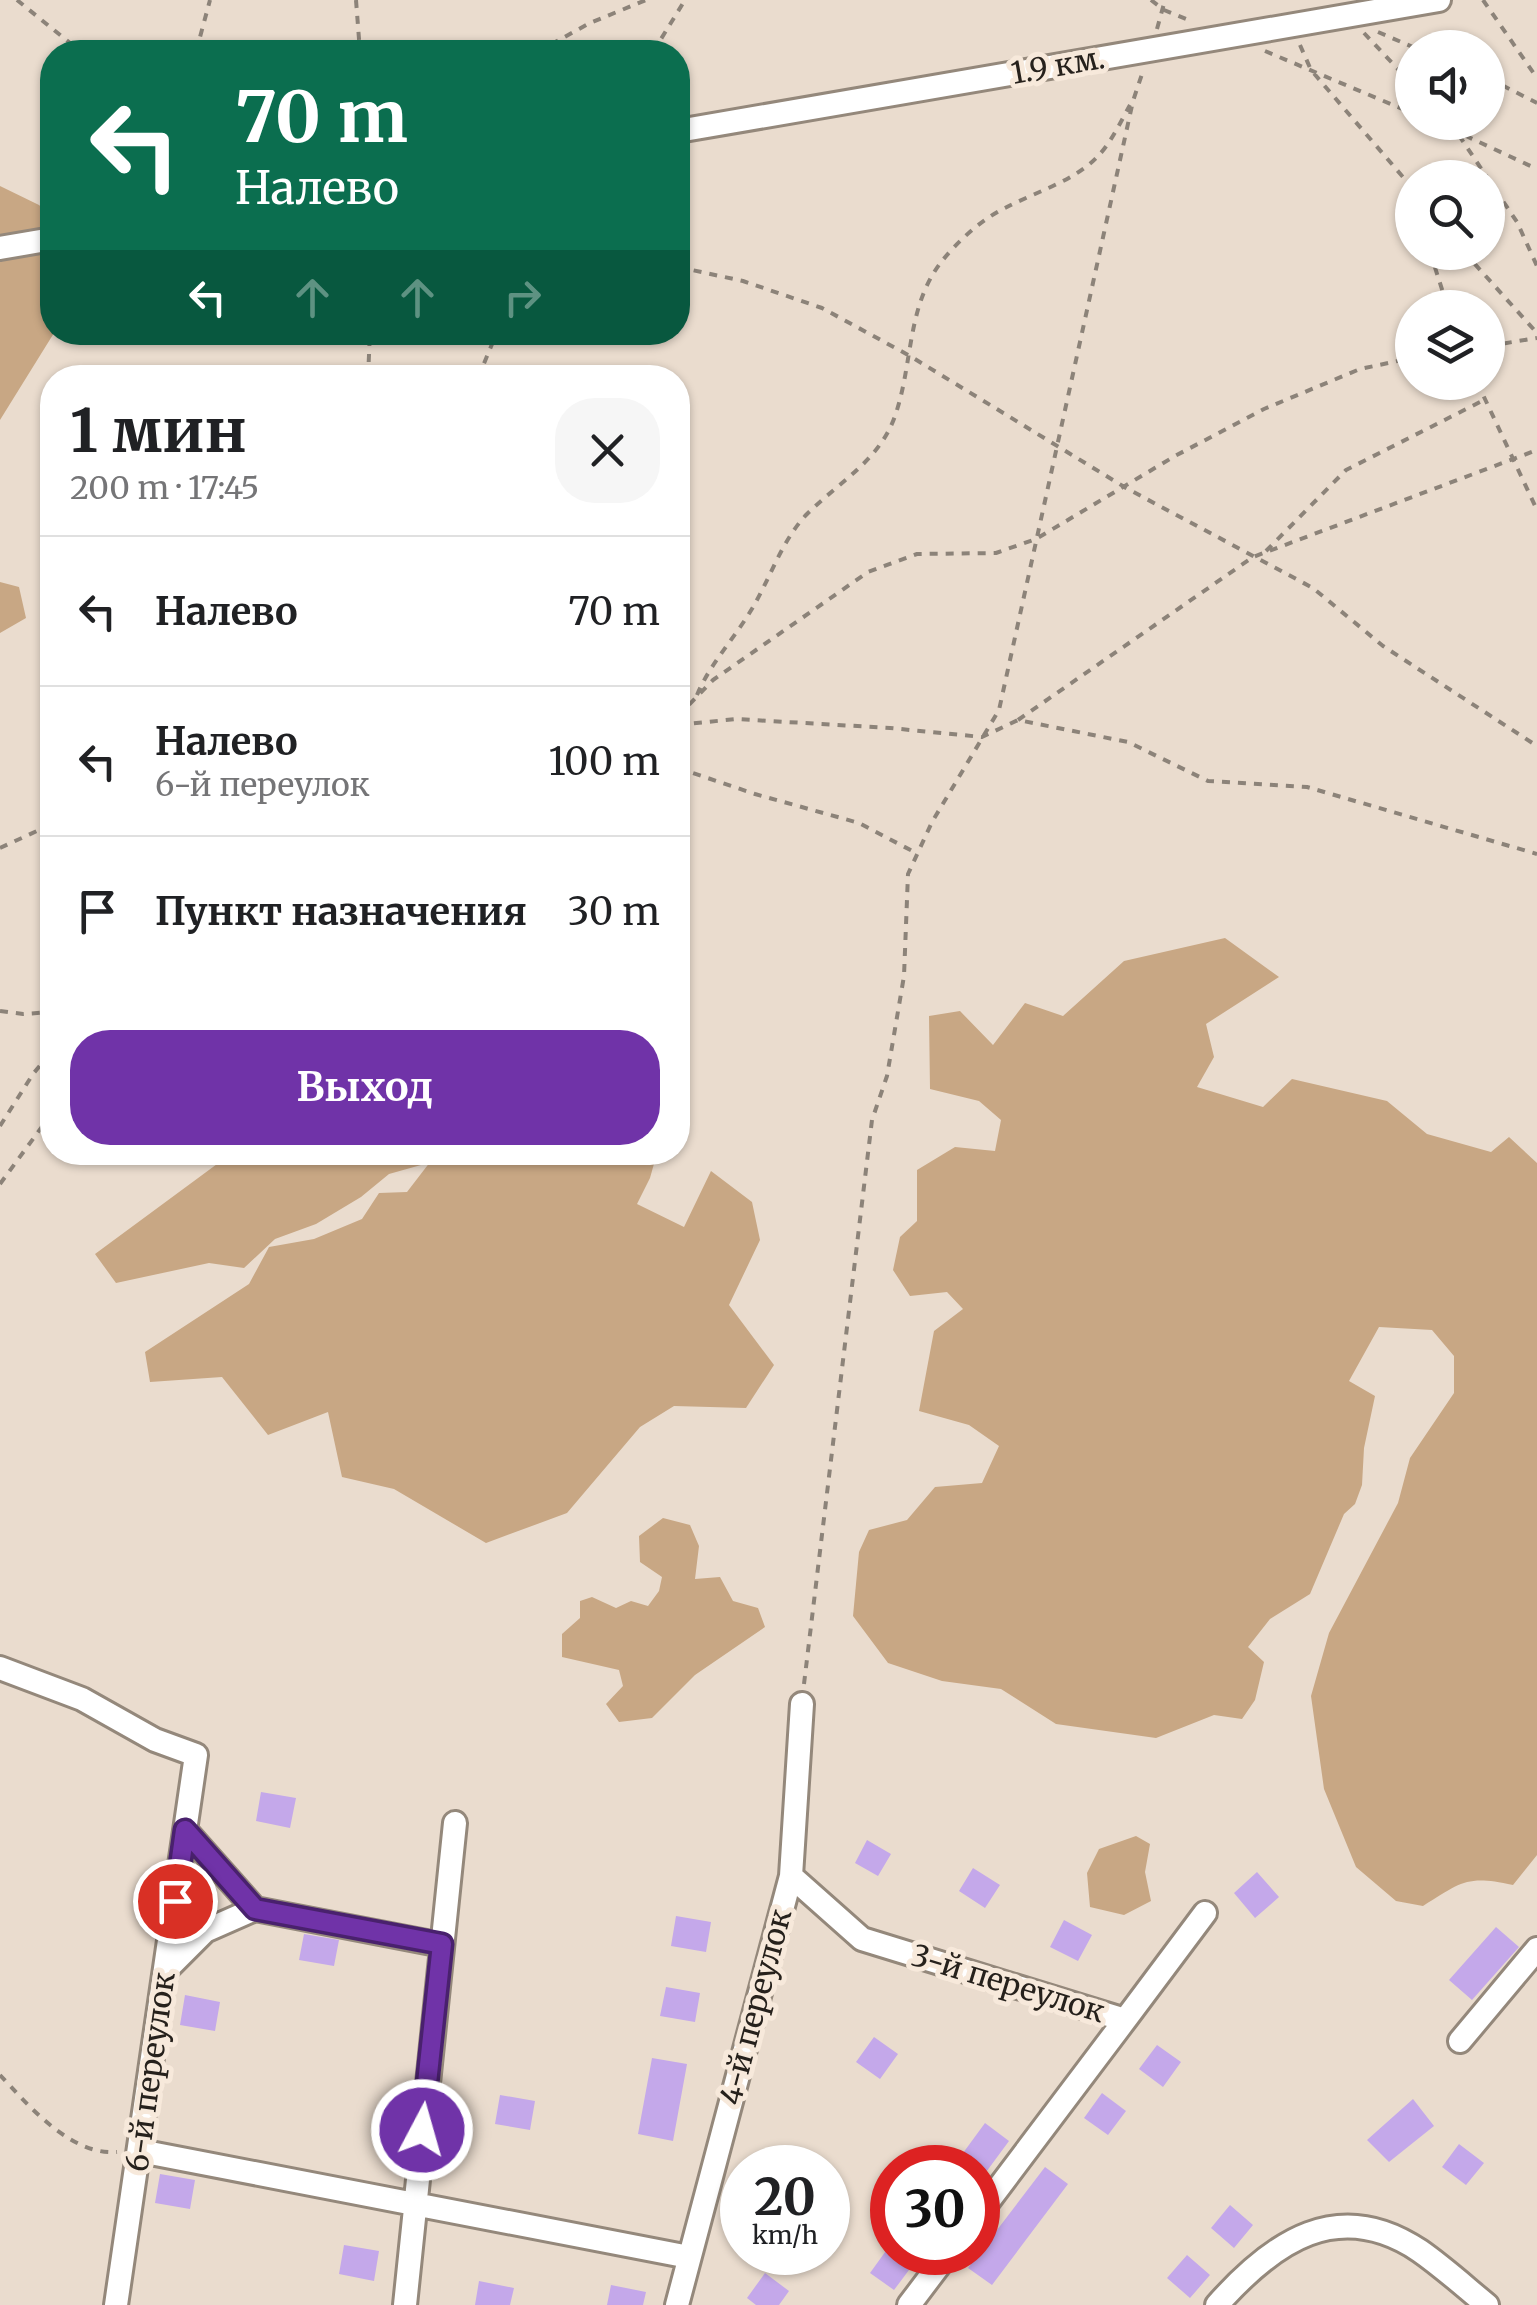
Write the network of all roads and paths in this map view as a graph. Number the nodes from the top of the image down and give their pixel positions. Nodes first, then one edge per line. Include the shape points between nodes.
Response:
1 (17, 0) edge
2 (210, 0) edge
3 (356, 0) edge
4 (646, 0) edge
5 (685, 0) edge
6 (1150, 0) edge
7 (1165, 0) edge
8 (1438, 0) edge
9 (1483, 0) edge
10 (1164, 10) junction
11 (1354, 22) dead end
12 (1200, 25) dead end
13 (1158, 28) dead end
14 (1369, 28) dead end
15 (1295, 35) dead end
16 (1395, 39) edge
17 (67, 40) edge
18 (199, 40) edge
19 (359, 40) edge
20 (559, 40) edge
21 (660, 40) edge
22 (1256, 48) dead end
23 (1145, 65) dead end
24 (1395, 66) edge
25 (1311, 70) junction
26 (1537, 78) edge
27 (1505, 87) edge
28 (1133, 101) junction
29 (1537, 103) edge
30 (1395, 106) edge
31 (690, 130) edge
32 (1464, 140) edge
33 (1476, 140) edge
34 (1537, 168) edge
35 (1395, 170) edge
36 (40, 241) edge
37 (0, 248) edge
38 (1537, 266) edge
39 (690, 270) edge
40 (1480, 270) edge
41 (1537, 335) edge
42 (1505, 342) edge
43 (907, 355) junction
44 (1395, 362) edge
45 (1484, 400) edge
46 (1486, 400) edge
47 (1057, 446) junction
48 (1537, 450) edge
49 (1515, 458) junction
50 (1126, 488) junction
51 (1537, 510) edge
52 (1036, 539) junction
53 (1265, 552) junction
54 (1253, 557) junction
55 (695, 698) junction
56 (690, 703) edge
57 (1018, 720) junction
58 (690, 724) edge
59 (982, 737) junction
60 (1537, 746) edge
61 (690, 772) edge
62 (40, 830) edge
63 (0, 848) edge
64 (918, 854) junction
65 (1537, 854) edge
66 (0, 1010) edge
67 (40, 1013) edge
68 (40, 1066) edge
69 (0, 1126) edge
70 (40, 1129) edge
71 (0, 1184) edge
72 (0, 1668) edge
73 (802, 1704) joint
74 (455, 1823) dead end
75 (185, 1830) junction
76 (791, 1876) junction
77 (255, 1909) junction
78 (1206, 1914) dead end
79 (442, 1944) junction
80 (1537, 1950) edge
81 (165, 1971) junction
82 (1125, 2020) junction
83 (1460, 2041) dead end
84 (0, 2075) edge
85 (140, 2151) junction
86 (1000, 2186) edge
87 (415, 2204) junction
88 (690, 2257) junction
89 (932, 2275) edge
90 (116, 2305) edge
91 (405, 2305) edge
92 (678, 2305) edge
93 (910, 2305) edge
94 (1217, 2305) edge
95 (1487, 2305) edge

1 - 17 path
2 - 18 path
3 - 19 path
4 - 20 path
5 - 21 path
6 - 10 path
7 - 10 path
8 - 31 street, 1.9 км.
9 - 26 path
10 - 12 path
10 - 13 path
11 - 24 path
14 - 16 path
15 - 25 path
22 - 25 path
23 - 28 path
25 - 30 path
25 - 35 path
27 - 29 path
28 - 43 path via 1099,156 1000,210 940,263 922,297
28 - 47 path
32 - 38 path
33 - 34 path
36 - 37 street
39 - 43 path via 822,308
40 - 41 path
41 - 42 path
43 - 47 path
43 - 55 path via 882,443 790,536
44 - 50 path via 1264,409
45 - 53 path via 1346,470
46 - 49 path
47 - 50 path
47 - 52 path
48 - 49 path
49 - 51 path
49 - 53 path
50 - 52 path
50 - 54 path
52 - 55 path via 996,552 917,554 868,572
52 - 59 path via 998,710
53 - 54 path
54 - 57 path
54 - 60 path via 1313,588 1383,646
55 - 56 path
57 - 59 path
57 - 65 path via 1128,742 1208,781 1308,787
58 - 59 path via 736,720
59 - 64 path
61 - 64 path via 859,822
62 - 63 path
64 - 73 path via 908,874 904,976 887,1076 872,1120
66 - 67 path
68 - 69 path
70 - 71 path
72 - 75 street, 6-й переулок via 196,1755
73 - 76 street, 4-й переулок
74 - 79 street
75 - 77 street
75 - 81 street, 6-й переулок
76 - 82 street, 3-й переулок via 862,1939
76 - 88 street, 4-й переулок
77 - 79 street
77 - 81 street via 205,1931
78 - 82 street
79 - 87 street
80 - 83 street
81 - 85 street, 6-й переулок
82 - 86 street, 3-й переулок
84 - 85 path via 62,2135 108,2153
85 - 87 street
85 - 90 street, 6-й переулок
87 - 88 street
87 - 91 street
88 - 92 street, 4-й переулок
89 - 93 street
94 - 95 street via 1279,2246 1345,2227 1370,2228 1418,2250

